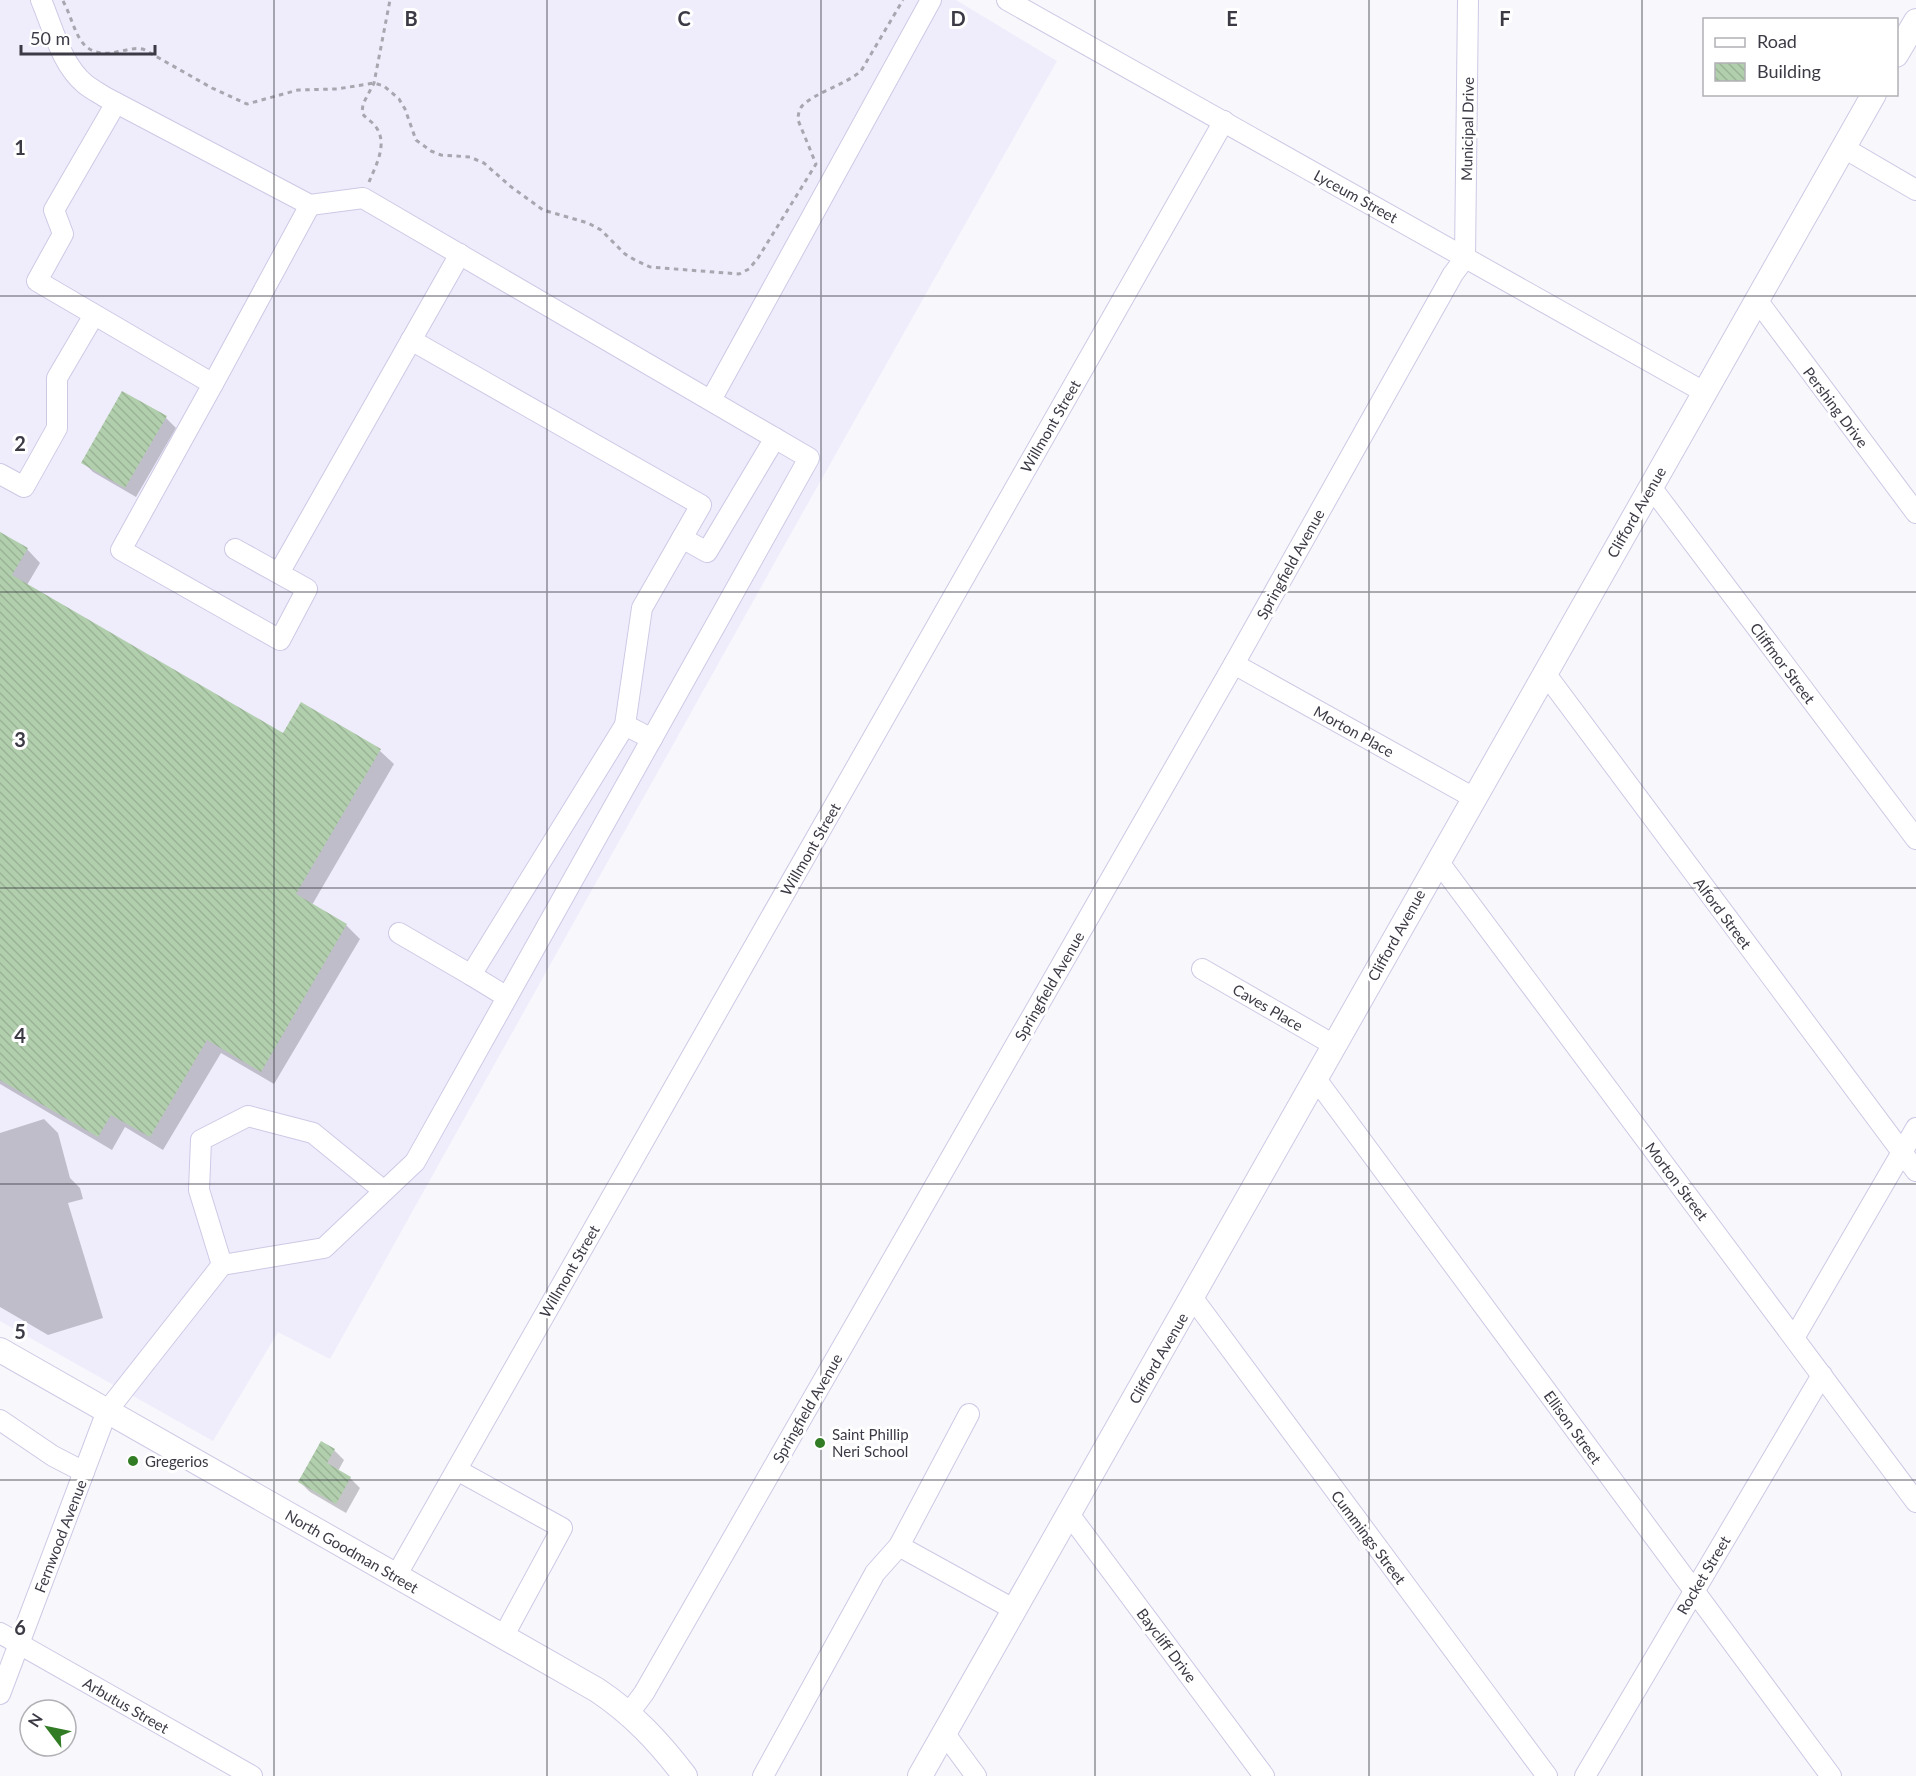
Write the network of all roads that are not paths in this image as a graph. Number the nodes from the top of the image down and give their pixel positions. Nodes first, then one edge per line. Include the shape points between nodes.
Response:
1 (41, 0) edge
2 (931, 0) edge
3 (1007, 0) edge
4 (1468, 0) edge
5 (1916, 21) edge
6 (1898, 52) edge
7 (1873, 96) edge
8 (116, 103) junction
9 (1224, 121) junction
10 (1844, 148) junction
11 (1916, 190) edge
12 (310, 205) junction
13 (460, 254) junction
14 (1465, 258) junction
15 (1757, 300) junction
16 (94, 315) junction
17 (411, 340) junction
18 (213, 384) junction
19 (1704, 392) junction
20 (711, 400) junction
21 (774, 438) junction
22 (0, 474) edge
23 (1650, 487) junction
24 (1916, 513) edge
25 (682, 538) junction
26 (235, 549) dead end
27 (279, 573) junction
28 (1234, 664) junction
29 (1545, 673) junction
30 (625, 725) junction
31 (652, 739) junction
32 (1474, 798) junction
33 (1916, 839) edge
34 (1438, 861) junction
35 (399, 933) dead end
36 (1202, 969) dead end
37 (471, 975) junction
38 (507, 997) junction
39 (1334, 1045) junction
40 (1316, 1078) junction
41 (1916, 1128) edge
42 (1902, 1153) junction
43 (1916, 1171) edge
44 (384, 1191) junction
45 (222, 1265) junction
46 (1192, 1297) junction
47 (1794, 1338) junction
48 (0, 1351) edge
49 (1822, 1375) junction
50 (107, 1411) junction
51 (969, 1414) dead end
52 (0, 1420) edge
53 (457, 1470) junction
54 (84, 1472) junction
55 (1916, 1502) edge
56 (1069, 1514) junction
57 (899, 1546) junction
58 (396, 1576) junction
59 (1694, 1591) junction
60 (1015, 1610) junction
61 (0, 1634) edge
62 (503, 1637) junction
63 (19, 1644) junction
64 (0, 1694) edge
65 (629, 1713) junction
66 (945, 1734) junction
67 (252, 1776) edge
68 (684, 1776) edge
69 (763, 1776) edge
70 (920, 1776) edge
71 (976, 1776) edge
72 (1264, 1776) edge
73 (1547, 1776) edge
74 (1585, 1776) edge
75 (1831, 1776) edge

1 - 8 street via 74,72 86,85
2 - 20 street
3 - 9 street, Lyceum Street
4 - 14 street, Municipal Drive
5 - 6 main road
7 - 10 main road, Clifford Avenue
8 - 12 street
8 - 16 street via 54,210 63,234 37,281
9 - 14 street, Lyceum Street
9 - 53 street, Willmont Street
10 - 11 street
10 - 15 main road, Clifford Avenue
12 - 13 street via 363,198
12 - 18 street
13 - 17 street
13 - 20 street
14 - 19 street, Lyceum Street
14 - 28 street, Springfield Avenue
15 - 19 main road, Clifford Avenue
15 - 24 street, Pershing Drive
16 - 18 street
16 - 22 street via 57,378 57,428 24,487
17 - 25 street via 701,505
17 - 27 street
18 - 27 street via 121,550 280,640 307,589
19 - 23 main road, Clifford Avenue
20 - 21 street
21 - 25 street via 707,552
21 - 31 street via 809,458
23 - 29 main road, Clifford Avenue
23 - 33 street, Cliffmor Street
25 - 30 street via 642,608
26 - 27 street
28 - 32 street, Morton Place
28 - 65 street, Springfield Avenue via 644,1693
29 - 32 main road, Clifford Avenue
29 - 42 street, Alford Street
30 - 31 street
30 - 37 street
31 - 38 street
32 - 34 main road, Clifford Avenue
34 - 39 main road, Clifford Avenue
34 - 47 street, Morton Street
35 - 37 street
36 - 39 street, Caves Place
37 - 38 street
38 - 44 street via 415,1162
39 - 40 main road, Clifford Avenue
40 - 46 main road, Clifford Avenue
40 - 59 street, Ellison Street
41 - 42 street
42 - 43 street, Alford Street
42 - 47 street
44 - 45 street via 324,1248
44 - 45 street via 314,1133 248,1116 201,1140 200,1190
45 - 50 street, Fernwood Avenue
46 - 56 main road, Clifford Avenue
46 - 73 street, Cummings Street
47 - 49 street, Morton Street
48 - 50 main road, North Goodman Street
49 - 55 street, Morton Street
49 - 59 street, Rocket Street
50 - 54 street, Fernwood Avenue
50 - 58 main road, North Goodman Street
51 - 57 street
52 - 54 street
53 - 58 street, Willmont Street
53 - 62 street via 562,1528
54 - 63 street, Fernwood Avenue
56 - 60 main road, Clifford Avenue
56 - 72 street, Baycliff Drive
57 - 60 street
57 - 69 street via 875,1573
58 - 62 main road, North Goodman Street
59 - 74 street, Rocket Street
59 - 75 street, Ellison Street
60 - 66 main road, Clifford Avenue
61 - 63 street, Arbutus Street
62 - 65 main road, North Goodman Street via 597,1690
63 - 64 street, Fernwood Avenue
63 - 67 street, Arbutus Street
65 - 68 main road, North Goodman Street via 654,1737
66 - 70 main road, Clifford Avenue
66 - 71 street

